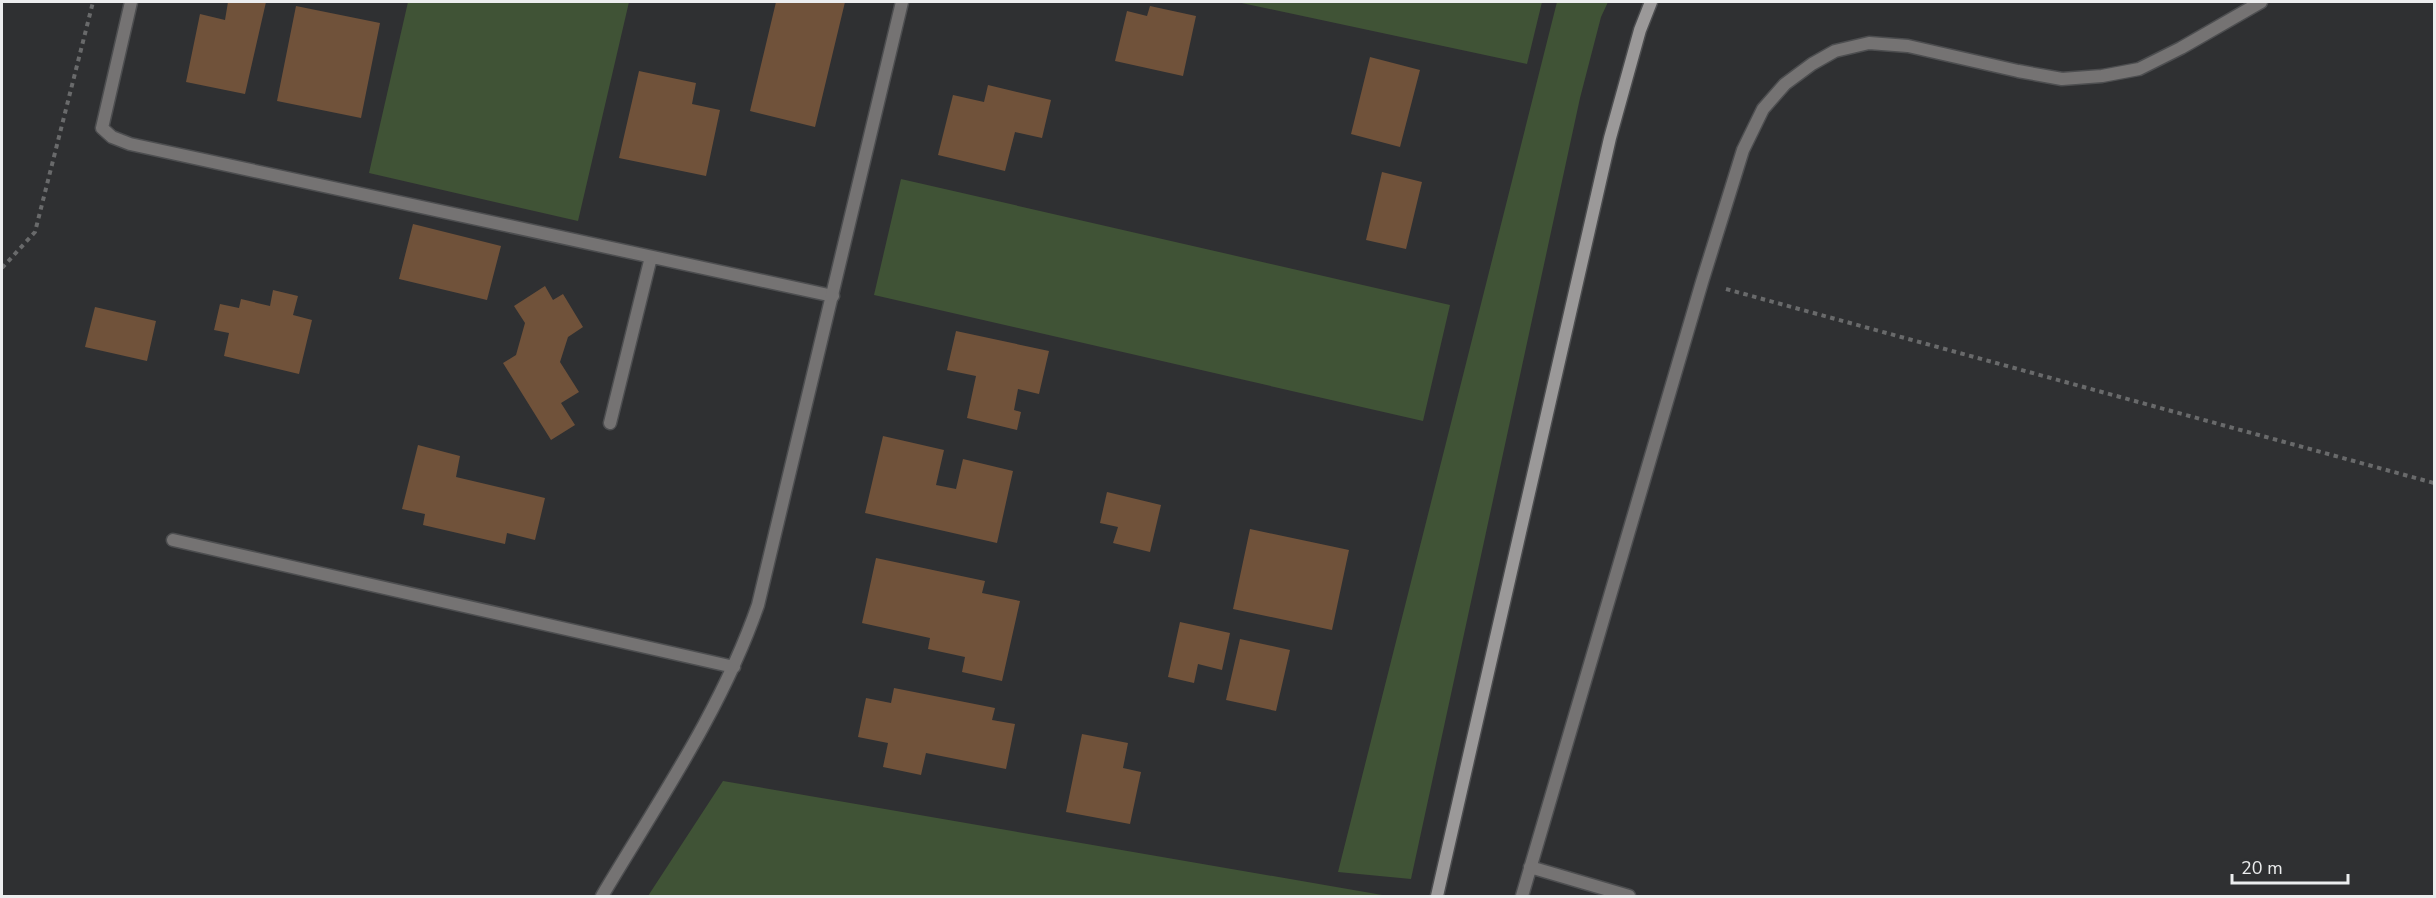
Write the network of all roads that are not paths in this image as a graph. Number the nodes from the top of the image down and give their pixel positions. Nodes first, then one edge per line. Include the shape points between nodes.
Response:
1 (131, 2) edge
2 (902, 2) edge
3 (1651, 2) edge
4 (2261, 2) edge
5 (651, 257) junction
6 (832, 296) junction
7 (610, 423) dead end
8 (173, 540) dead end
9 (734, 667) junction
10 (1530, 867) junction
11 (602, 897) edge
12 (1437, 897) edge
13 (1522, 897) edge
14 (1629, 897) edge

1 - 5 street via 102,128 112,137
2 - 6 street
3 - 12 main road via 1610,138
4 - 10 street via 2139,69 2102,76 2062,79 1908,46 1869,43 1835,51 1812,64 1785,84 1763,109 1743,150 1702,282
5 - 6 street
5 - 7 street
6 - 9 street via 770,563
8 - 9 street
9 - 11 street
10 - 13 street
10 - 14 street

